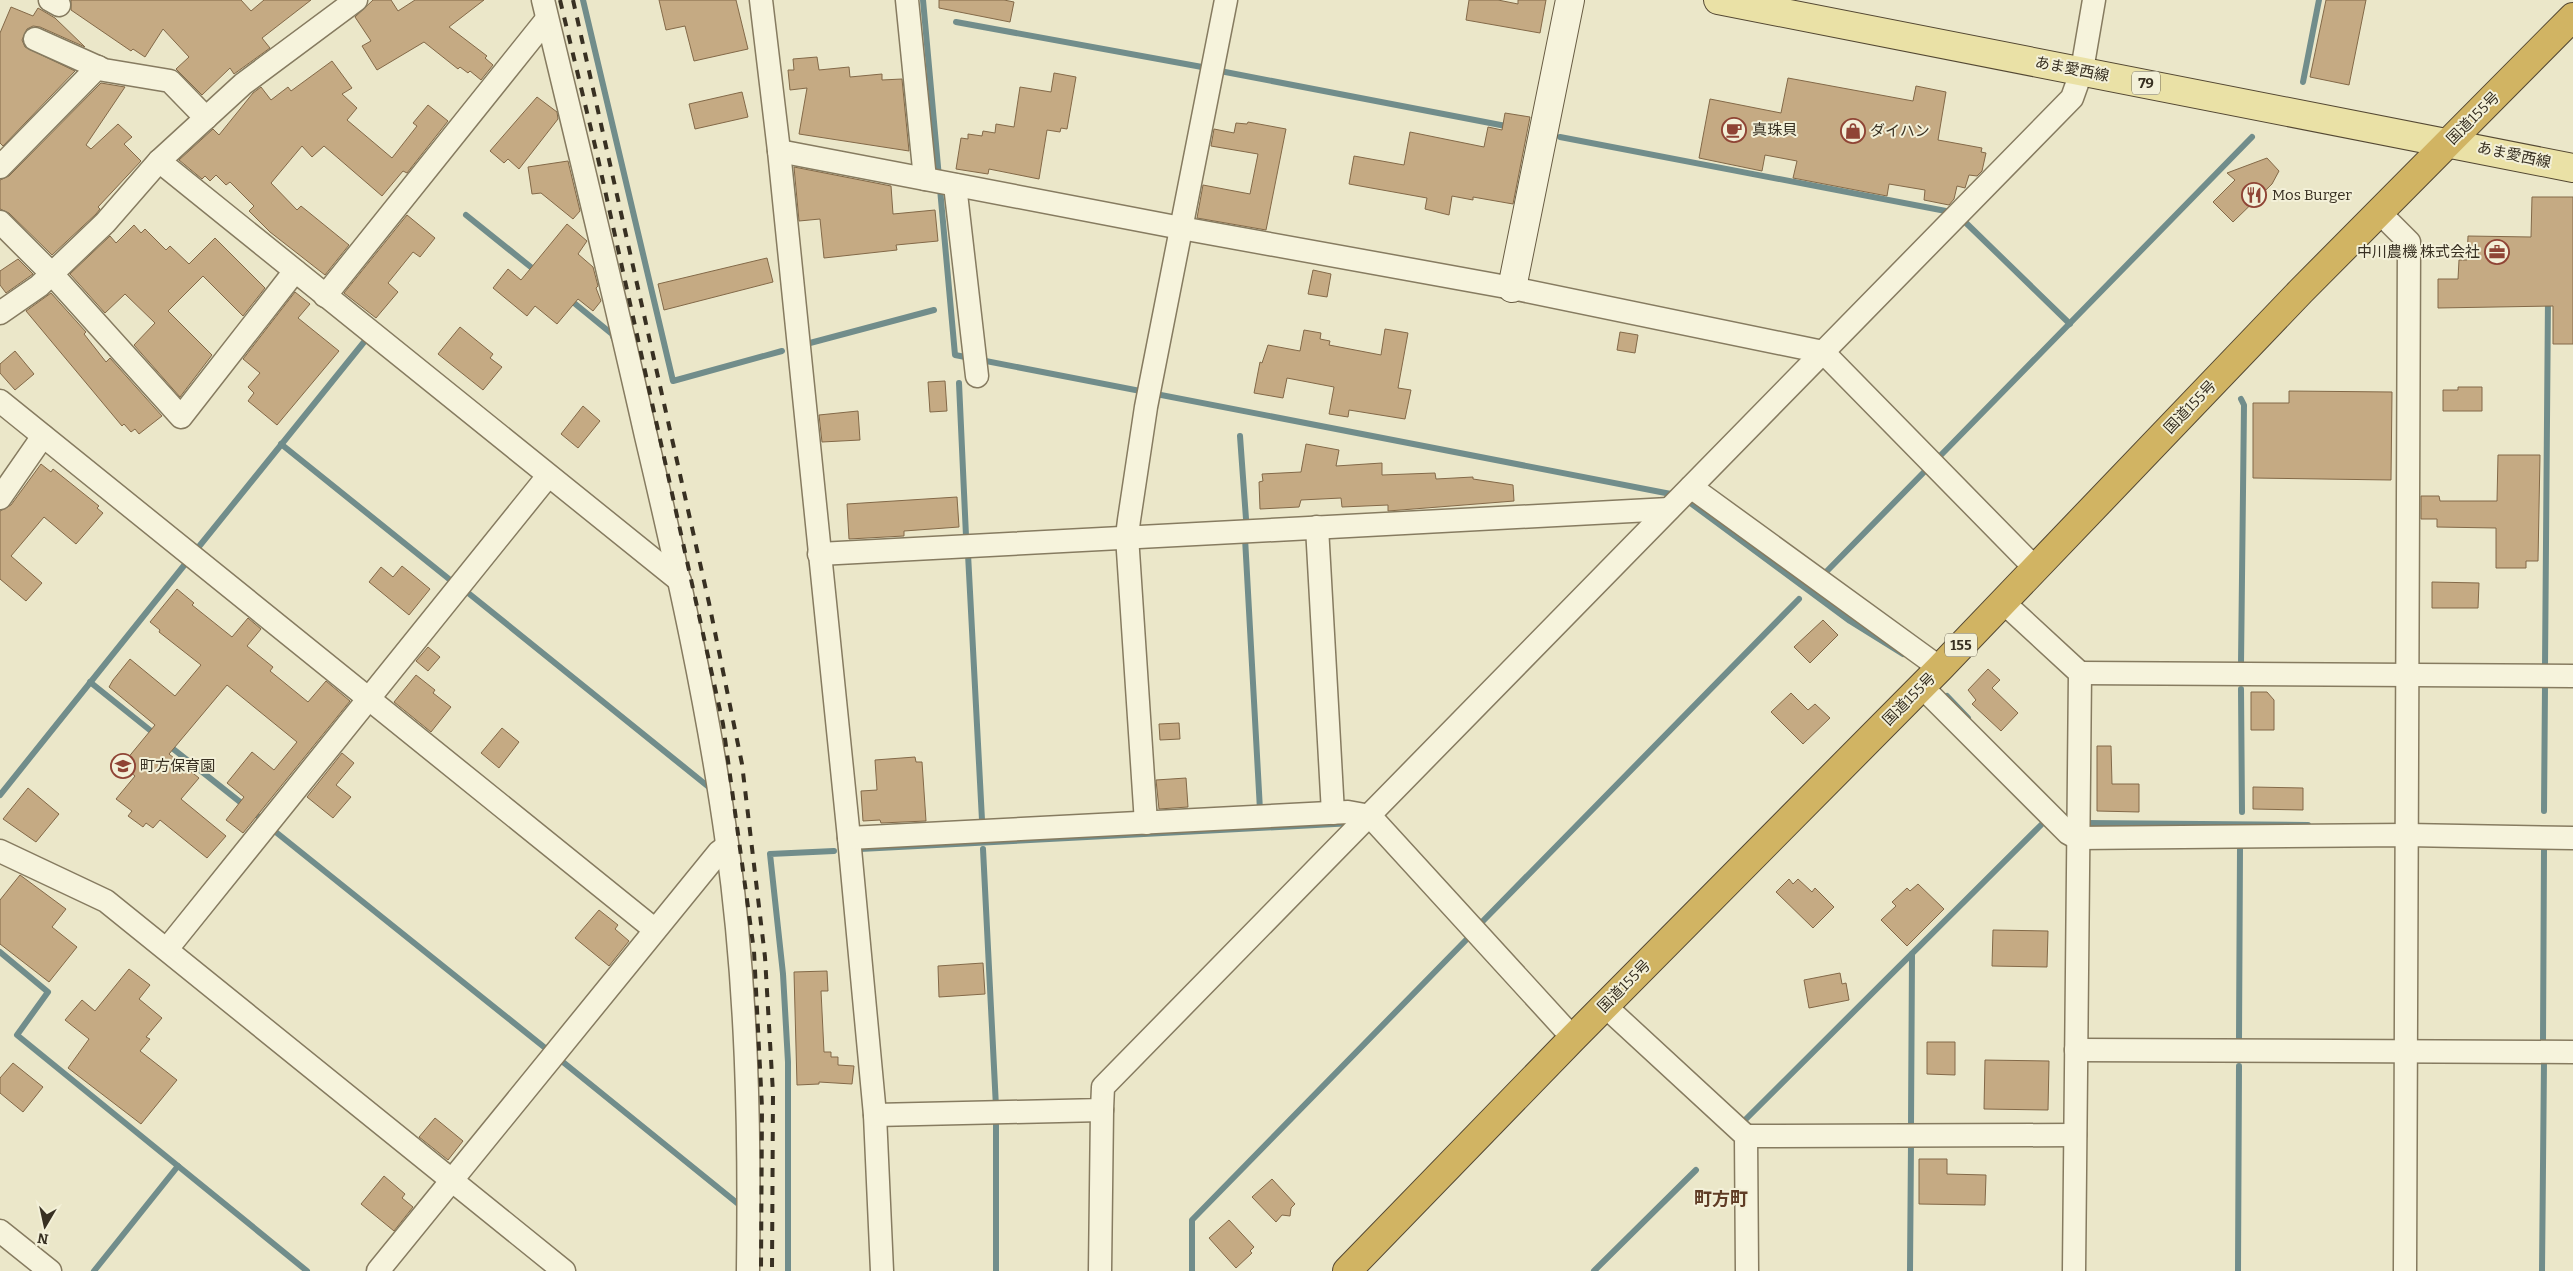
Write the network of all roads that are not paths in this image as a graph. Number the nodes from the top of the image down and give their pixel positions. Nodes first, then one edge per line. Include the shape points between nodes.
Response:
1 (762, 0) edge
2 (907, 0) edge
3 (1226, 0) edge
4 (1570, 0) edge
5 (1718, 0) edge
6 (2094, 0) edge
7 (346, 3) edge
8 (545, 10) edge
9 (2573, 17) edge
10 (35, 39) dead end
11 (98, 67) junction
12 (2082, 70) junction
13 (206, 118) junction
14 (2449, 142) junction
15 (779, 151) junction
16 (159, 161) junction
17 (0, 167) edge
18 (2573, 168) edge
19 (941, 182) junction
20 (2379, 212) junction
21 (0, 222) edge
22 (1181, 228) junction
23 (295, 271) junction
24 (52, 274) junction
25 (1512, 288) junction
26 (325, 296) junction
27 (0, 313) edge
28 (1823, 352) junction
29 (976, 364) dead end
30 (0, 401) edge
31 (43, 436) junction
32 (548, 476) junction
33 (1690, 488) junction
34 (0, 498) edge
35 (1669, 509) junction
36 (1317, 527) junction
37 (1128, 536) junction
38 (819, 554) junction
39 (2035, 568) junction
40 (680, 581) junction
41 (2003, 602) junction
42 (2080, 673) junction
43 (2406, 675) junction
44 (2573, 676) edge
45 (1930, 677) junction
46 (369, 698) junction
47 (1333, 813) junction
48 (1370, 816) junction
49 (1146, 823) junction
50 (2407, 835) junction
51 (849, 838) junction
52 (2077, 838) junction
53 (2573, 838) edge
54 (728, 846) junction
55 (0, 852) edge
56 (654, 929) junction
57 (166, 949) junction
58 (1605, 1006) junction
59 (1572, 1038) junction
60 (2076, 1050) junction
61 (2407, 1050) junction
62 (2573, 1052) edge
63 (1102, 1110) junction
64 (875, 1115) junction
65 (2075, 1135) junction
66 (1746, 1136) junction
67 (452, 1179) junction
68 (0, 1231) edge
69 (1355, 1265) edge
70 (50, 1271) edge
71 (378, 1271) edge
72 (564, 1271) edge
73 (748, 1271) edge
74 (882, 1271) edge
75 (1100, 1271) edge
76 (1340, 1271) edge
77 (1747, 1271) edge
78 (2074, 1271) edge
79 (2405, 1271) edge

1 - 15 street
2 - 19 street
3 - 22 street
4 - 25 street
5 - 12 main road, あま愛西線 / 79
6 - 12 street
7 - 13 street
8 - 26 street
8 - 40 street
9 - 14 highway, 国道155号 / 155
10 - 11 street
11 - 13 street via 170,82
11 - 17 street
12 - 14 main road, あま愛西線 / 79
12 - 28 street via 2072,98
13 - 16 street
14 - 18 main road, あま愛西線 / 79
14 - 20 highway, 国道155号 / 155
15 - 19 street
15 - 38 street
16 - 23 street
16 - 24 street via 105,223
19 - 22 street
19 - 29 street
20 - 39 highway, 国道155号 / 155
20 - 43 street via 2409,242
21 - 24 street
22 - 25 street
22 - 37 street via 1146,407
23 - 24 street via 181,417
23 - 26 street
24 - 27 street
25 - 28 street
26 - 32 street
28 - 33 street
28 - 39 street
30 - 31 street
31 - 34 street
31 - 46 street
32 - 40 street
32 - 46 street
33 - 35 street
33 - 45 street
35 - 36 street
35 - 48 street
36 - 37 street
36 - 47 street
37 - 38 street
37 - 49 street
38 - 51 street
39 - 41 highway, 国道155号 / 155
40 - 54 street via 707,711
41 - 42 street
41 - 45 highway, 国道155号 / 155
42 - 43 street
42 - 52 street
43 - 44 street
43 - 50 street
45 - 52 street via 2068,833
45 - 58 highway, 国道155号 / 155
46 - 56 street
46 - 57 street
47 - 48 street
47 - 49 street
48 - 59 street
48 - 63 street via 1103,1087
49 - 51 street
50 - 52 street
50 - 53 street
50 - 61 street
51 - 64 street
52 - 60 street
54 - 56 street via 719,852
54 - 73 street via 746,1068
55 - 57 street via 106,901
56 - 67 street
57 - 67 street
58 - 59 highway, 国道155号 / 155
58 - 66 street
59 - 69 highway, 国道155号 / 155
60 - 61 street
60 - 65 street
61 - 62 street
61 - 79 street
63 - 64 street
63 - 75 street
64 - 74 street
65 - 66 street
65 - 78 street
66 - 77 street
67 - 71 street
67 - 72 street
68 - 70 street
69 - 76 street

